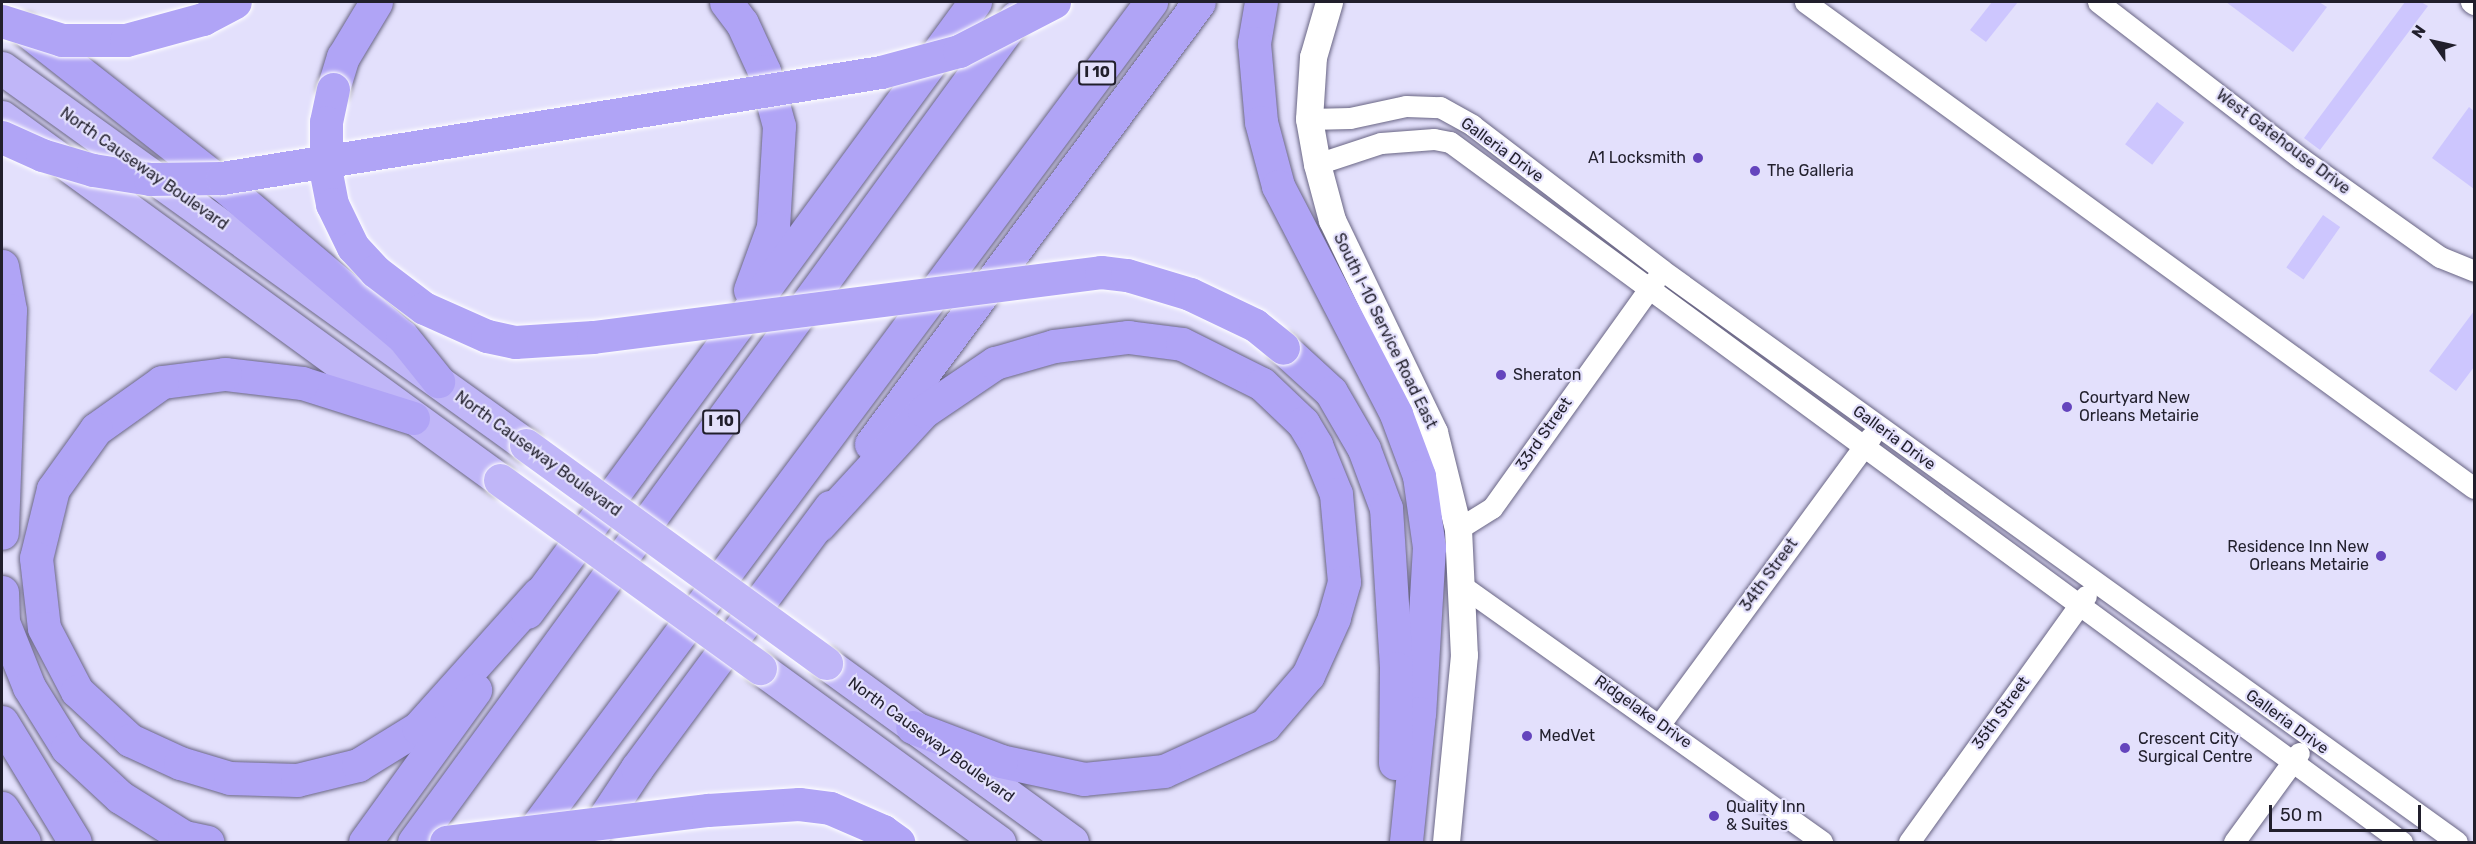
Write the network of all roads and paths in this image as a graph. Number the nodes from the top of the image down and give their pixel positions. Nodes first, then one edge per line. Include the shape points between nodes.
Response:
1 (235, 2) edge
2 (376, 2) edge
3 (726, 2) edge
4 (975, 2) edge
5 (1028, 2) edge
6 (1054, 2) edge
7 (1151, 2) edge
8 (1198, 2) edge
9 (1261, 2) edge
10 (1329, 2) edge
11 (1804, 2) edge
12 (2098, 2) edge
13 (2, 10) edge
14 (2, 21) edge
15 (2, 68) edge
16 (2, 117) edge
17 (1309, 119) junction
18 (2, 137) edge
19 (1317, 164) junction
20 (2, 266) edge
21 (1662, 270) junction
22 (2475, 271) edge
23 (1647, 289) junction
24 (741, 323) junction
25 (438, 381) junction
26 (413, 418) junction
27 (1878, 426) junction
28 (1863, 447) junction
29 (2475, 488) edge
30 (819, 525) junction
31 (1458, 530) junction
32 (2, 533) edge
33 (2095, 583) junction
34 (1461, 585) junction
35 (2, 592) edge
36 (539, 593) junction
37 (2079, 606) junction
38 (2, 722) edge
39 (1660, 724) junction
40 (912, 727) junction
41 (2310, 739) junction
42 (2291, 764) junction
43 (637, 768) junction
44 (2, 808) edge
45 (24, 843) edge
46 (75, 843) edge
47 (207, 843) edge
48 (365, 843) edge
49 (414, 843) edge
50 (446, 843) edge
51 (525, 843) edge
52 (573, 843) edge
53 (588, 843) edge
54 (898, 843) edge
55 (999, 843) edge
56 (1072, 843) edge
57 (1399, 843) edge
58 (1406, 843) edge
59 (1446, 843) edge
60 (1822, 843) edge
61 (1909, 843) edge
62 (2235, 843) edge
63 (2402, 843) edge
64 (2457, 843) edge

1 - 14 highway, bridge via 203,19 126,40 62,40
2 - 57 highway, bridge via 343,57 333,89 326,122 326,173 332,204 353,247 375,271 424,308 487,336 515,342 593,337 1101,272 1128,275 1190,294 1255,325 1283,348 1331,392 1364,448 1386,508 1396,668
3 - 24 highway via 742,23 764,71 779,126 773,227
4 - 24 highway
5 - 49 highway, I 10
6 - 18 highway, bridge via 959,51 880,72 222,178 150,179 93,170 42,155
7 - 51 highway, I 10
8 - 30 highway via 881,429
9 - 58 highway via 1254,43 1261,122 1278,186 1396,414 1419,476 1429,558
10 - 17 street, South I-10 Service Road East via 1313,57
11 - 29 street
12 - 22 street, West Gatehouse Drive via 2302,159 2440,257
13 - 25 highway via 223,185 402,336
15 - 25 highway, North Causeway Boulevard
16 - 26 highway
17 - 19 street, South I-10 Service Road East
17 - 21 street, Galleria Drive via 1350,118 1406,106 1440,107 1472,125
19 - 23 street, Galleria Drive via 1381,143 1434,139 1450,142
19 - 31 street, South I-10 Service Road East via 1332,220 1434,432
20 - 32 highway via 9,310
21 - 23 street, 33rd Street
21 - 27 street, Galleria Drive
23 - 28 street, Galleria Drive
23 - 31 street, 33rd Street via 1492,508
24 - 36 highway
25 - 40 highway, North Causeway Boulevard, bridge
26 - 36 highway via 302,383 225,374 162,382 96,429 53,489 36,558 44,628 77,691 130,740 180,763 230,778 297,780 358,765 418,728
26 - 55 highway, bridge
27 - 28 street, 34th Street
27 - 33 street, Galleria Drive
28 - 37 street, Galleria Drive
28 - 39 street, 34th Street
30 - 40 highway via 924,411 995,363 1054,346 1128,337 1182,344 1262,384 1303,423 1316,445 1336,494 1344,582 1334,618 1308,675 1265,724 1164,771 1084,779 1001,760
30 - 43 highway
31 - 34 street, South I-10 Service Road East
33 - 37 street, 35th Street
33 - 41 street, Galleria Drive
34 - 39 street, Ridgelake Drive
34 - 59 street, South I-10 Service Road East via 1464,655
35 - 47 highway via 3,622 29,687 67,748 120,798 184,837
36 - 48 highway via 447,731
37 - 42 street, Galleria Drive
37 - 61 street, 35th Street
38 - 46 highway
39 - 60 street, Ridgelake Drive
40 - 56 highway, North Causeway Boulevard
41 - 42 street
41 - 64 street, Galleria Drive
42 - 62 street, Galleria Drive
42 - 63 street, Galleria Drive
43 - 52 highway
43 - 53 highway
44 - 45 highway
50 - 54 highway, bridge via 708,810 799,804 830,808 883,831

